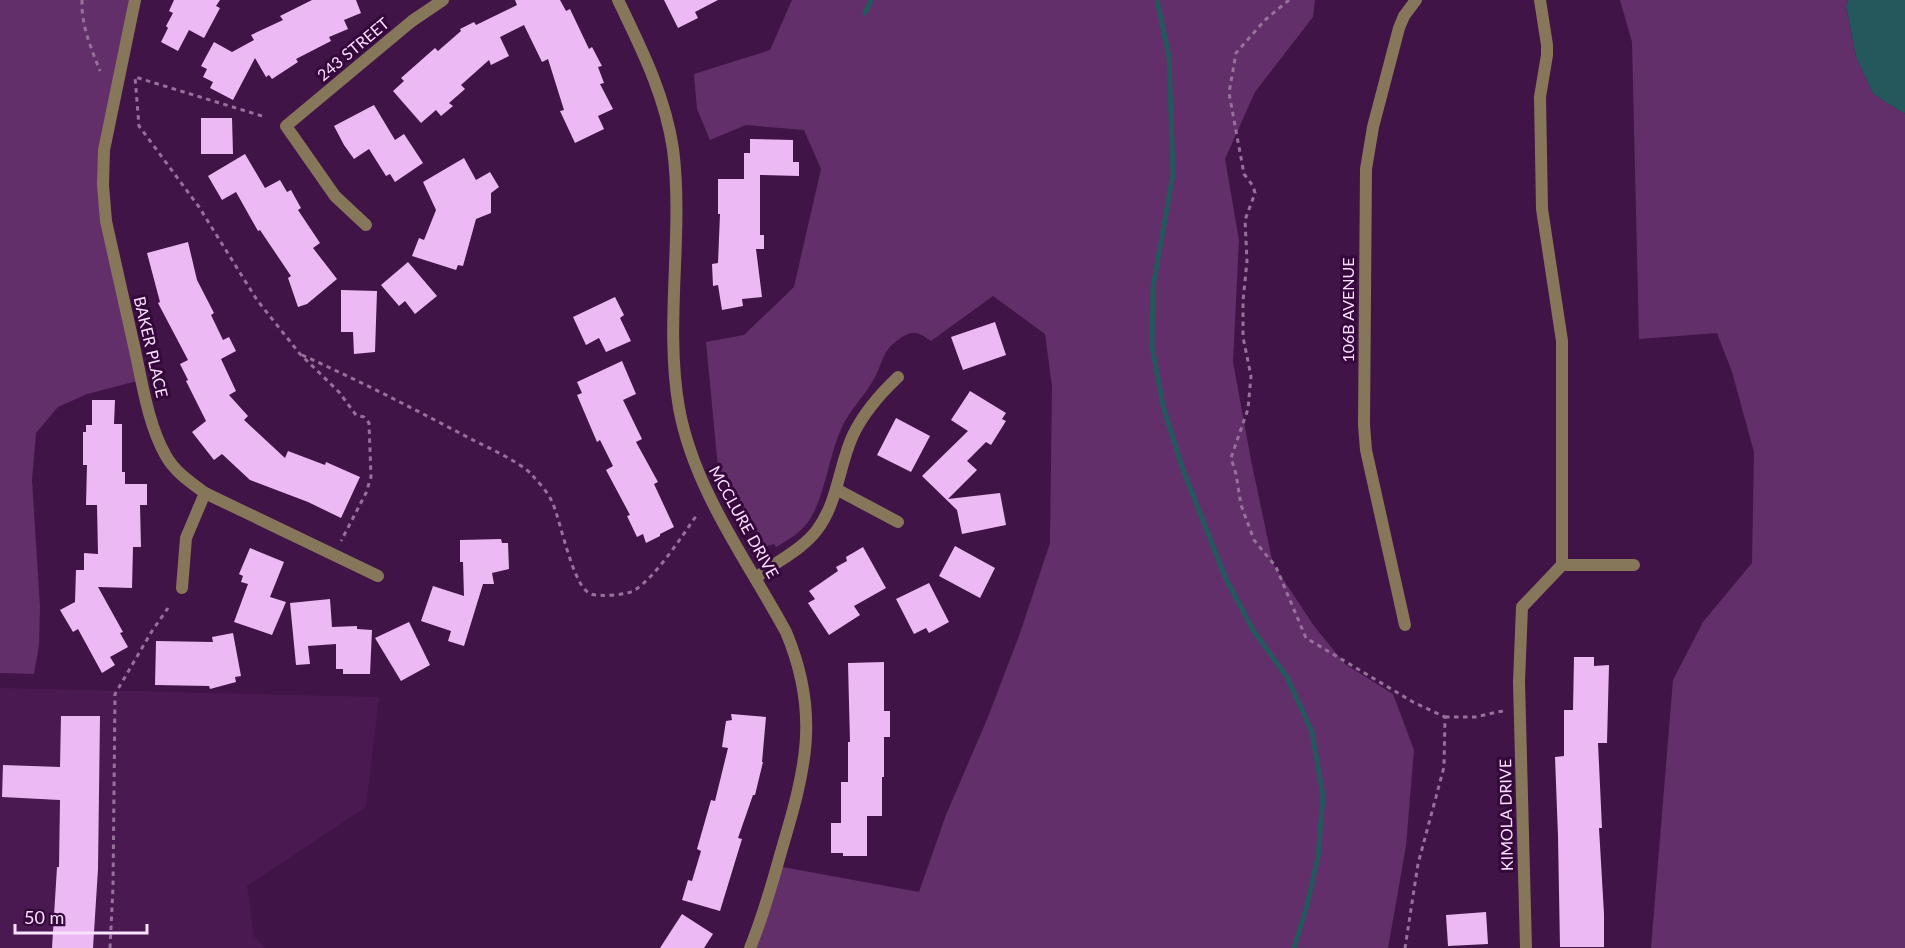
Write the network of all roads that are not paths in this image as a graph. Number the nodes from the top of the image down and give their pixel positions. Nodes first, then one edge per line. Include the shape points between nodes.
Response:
1 (135, 0) edge
2 (443, 0) edge
3 (618, 0) edge
4 (1416, 0) edge
5 (1540, 0) edge
6 (366, 225) dead end
7 (898, 377) dead end
8 (836, 489) junction
9 (205, 493) junction
10 (898, 522) dead end
11 (1562, 565) junction
12 (1634, 565) dead end
13 (378, 576) dead end
14 (756, 578) junction
15 (182, 588) dead end
16 (1405, 625) dead end
17 (750, 948) edge
18 (1526, 948) edge

1 - 9 street, BAKER PLACE via 104,150 106,221 153,424 173,467
2 - 6 street, 243 STREET via 412,21 286,126 335,196
3 - 14 street, MCCLURE DRIVE via 655,80 671,139 675,173 674,371 683,425 703,483
4 - 16 street, 106B AVENUE via 1399,28 1373,127 1365,169 1364,217 1366,450
5 - 11 street via 1547,45 1540,97 1542,209 1562,341
7 - 8 street via 879,395 853,436
8 - 10 street
8 - 14 street via 818,529
9 - 13 street, BAKER PLACE
9 - 15 street via 186,538
11 - 12 street
11 - 18 street, KIMOLA DRIVE via 1521,607 1519,682
14 - 17 street, MCCLURE DRIVE via 795,655 804,694 807,740 796,802

